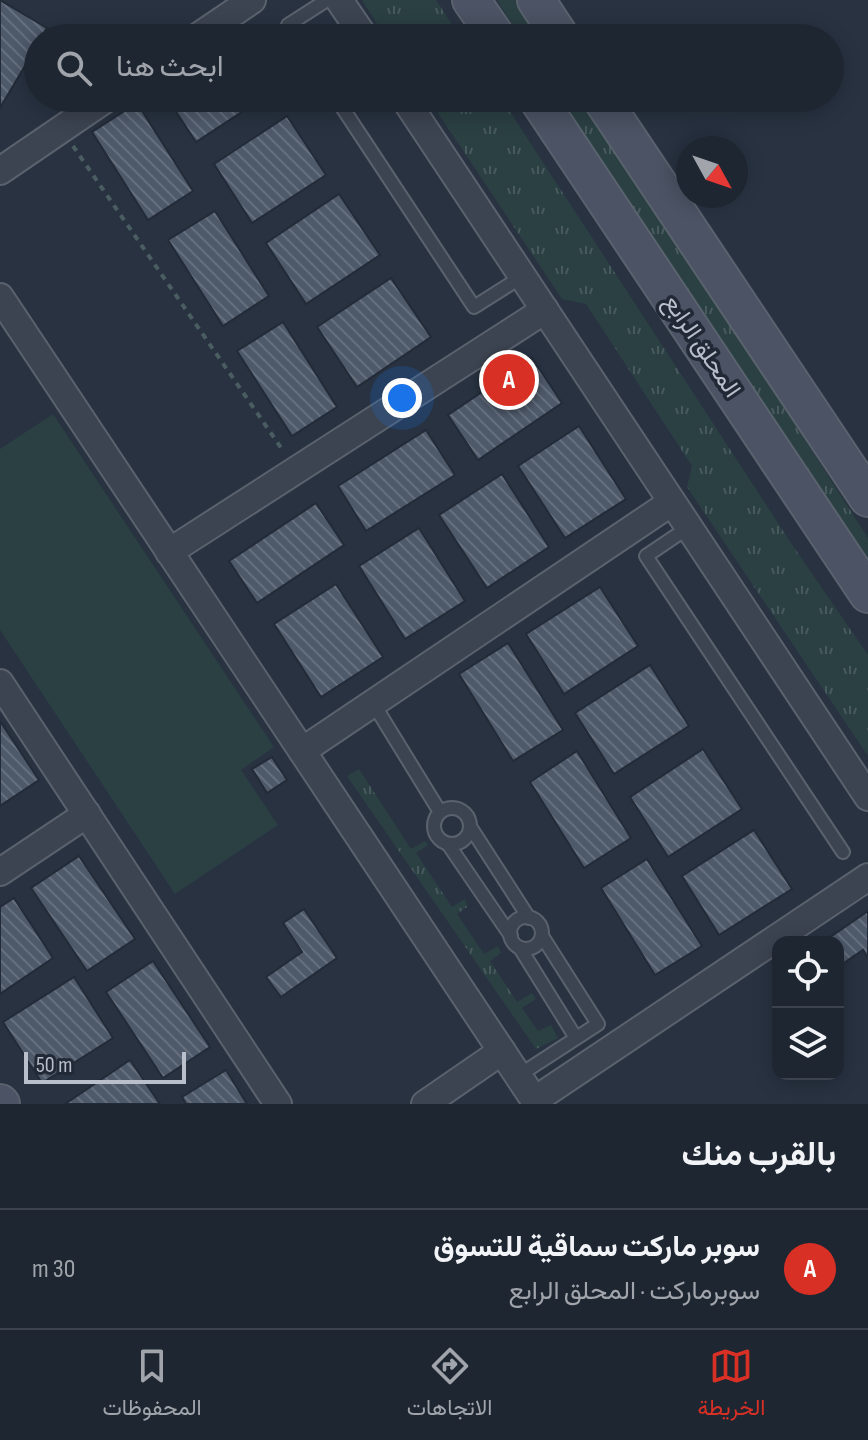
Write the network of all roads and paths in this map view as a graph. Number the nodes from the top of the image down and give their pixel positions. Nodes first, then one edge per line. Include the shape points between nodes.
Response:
1 (252, 0) edge
2 (327, 0) edge
3 (339, 0) edge
4 (471, 0) edge
5 (536, 0) edge
6 (217, 24) edge
7 (290, 24) edge
8 (355, 24) edge
9 (487, 24) edge
10 (552, 24) edge
11 (86, 112) edge
12 (345, 112) edge
13 (413, 112) edge
14 (546, 112) edge
15 (610, 112) edge
16 (61, 129) junction
17 (0, 171) edge
18 (523, 276) junction
19 (0, 297) edge
20 (545, 310) junction
21 (7, 326) edge
22 (296, 470) junction
23 (868, 498) edge
24 (672, 502) junction
25 (689, 527) junction
26 (169, 552) junction
27 (868, 594) edge
28 (0, 683) edge
29 (373, 703) junction
30 (302, 751) junction
31 (868, 797) edge
32 (440, 812) junction
33 (87, 814) junction
34 (471, 828) junction
35 (448, 844) junction
36 (843, 852) dead end
37 (0, 872) edge
38 (868, 877) edge
39 (529, 918) junction
40 (511, 936) junction
41 (542, 936) junction
42 (520, 948) junction
43 (576, 1038) junction
44 (502, 1051) junction
45 (518, 1076) junction
46 (536, 1102) edge
47 (278, 1104) edge
48 (425, 1104) edge

1 - 6 street
2 - 7 lane
3 - 8 street
4 - 9 main road
5 - 10 main road
11 - 16 street
12 - 18 lane via 474,307
13 - 18 street
14 - 27 main road, المحلق الرابع
15 - 23 main road
16 - 17 street
16 - 22 path
18 - 20 street
19 - 21 street
20 - 22 street
20 - 24 street
21 - 26 street
22 - 26 street
24 - 25 street
24 - 29 street
25 - 31 street
25 - 36 lane via 646,556
26 - 30 street
28 - 33 street
29 - 30 street
29 - 32 lane
30 - 44 street
32 - 34 lane via 464,811
32 - 35 lane via 435,833
33 - 37 street
33 - 47 street
34 - 35 lane via 460,843
34 - 39 lane
35 - 40 lane
38 - 46 street
39 - 40 lane via 516,921
39 - 41 lane via 539,924
40 - 42 lane
41 - 42 lane via 536,947
41 - 43 lane via 598,1024
42 - 43 lane
43 - 45 lane
44 - 45 street
44 - 48 street
45 - 46 street

